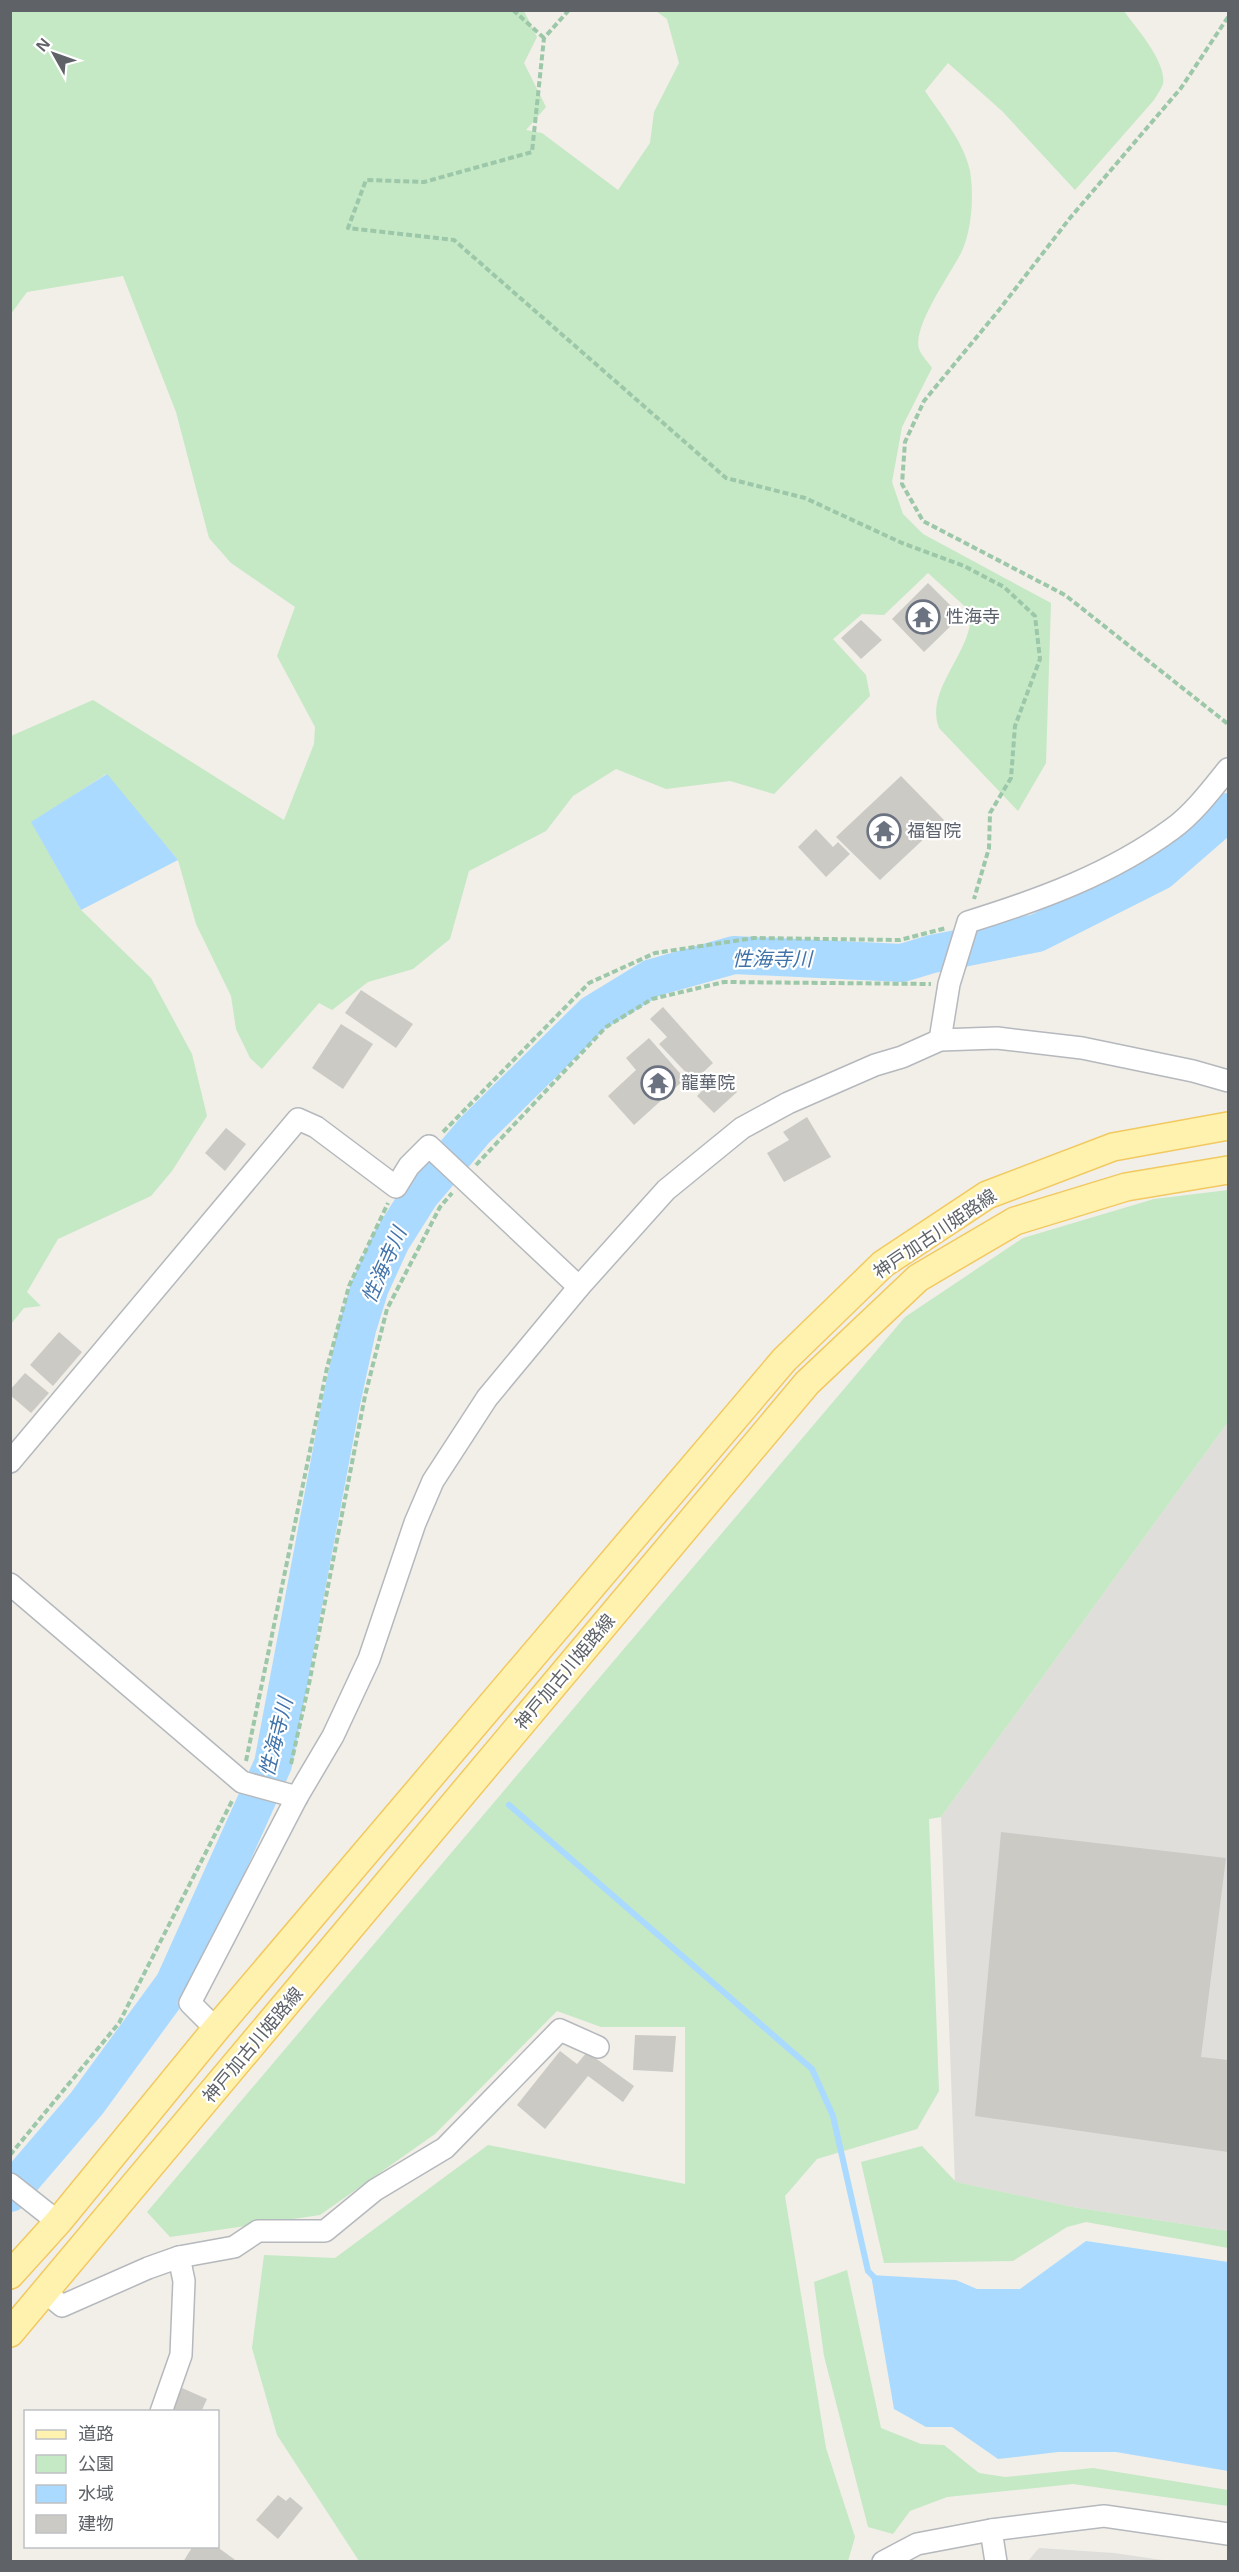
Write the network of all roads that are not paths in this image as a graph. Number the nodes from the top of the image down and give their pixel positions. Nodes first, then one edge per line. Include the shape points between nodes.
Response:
1 (1228, 769) edge
2 (940, 1040) junction
3 (1228, 1081) edge
4 (1228, 1126) edge
5 (1228, 1170) edge
6 (579, 1287) junction
7 (10, 1462) edge
8 (10, 1584) edge
9 (291, 1796) junction
10 (216, 2030) junction
11 (598, 2047) dead end
12 (10, 2184) edge
13 (52, 2217) junction
14 (179, 2257) junction
15 (10, 2275) edge
16 (45, 2292) junction
17 (10, 2333) edge
18 (162, 2410) edge
19 (991, 2530) junction
20 (1228, 2534) edge
21 (883, 2562) edge
22 (996, 2562) edge

1 - 2 street via 1173,828 1108,869 1022,905 968,922 949,984
2 - 3 street via 997,1038 1082,1048 1171,1065
2 - 6 street via 788,1103 742,1128 666,1190
4 - 10 main road, 神戸加古川姫路線 via 1113,1147 987,1195 883,1264 784,1360
5 - 16 main road, 神戸加古川姫路線 via 1126,1187 1015,1221 918,1278 807,1383
6 - 7 street via 429,1146 396,1187 316,1127 298,1119
6 - 9 street via 487,1398 433,1481 369,1659 333,1736
8 - 9 street via 242,1782
9 - 10 street via 190,2003
10 - 13 main road, 神戸加古川姫路線
11 - 14 street via 560,2030 445,2148 375,2190 326,2231 258,2231 234,2247
12 - 13 street
13 - 15 main road, 神戸加古川姫路線
14 - 16 street via 62,2306
14 - 18 street via 184,2281 181,2355
16 - 17 main road, 神戸加古川姫路線
19 - 20 street via 1104,2516
19 - 21 street via 917,2544
19 - 22 street

